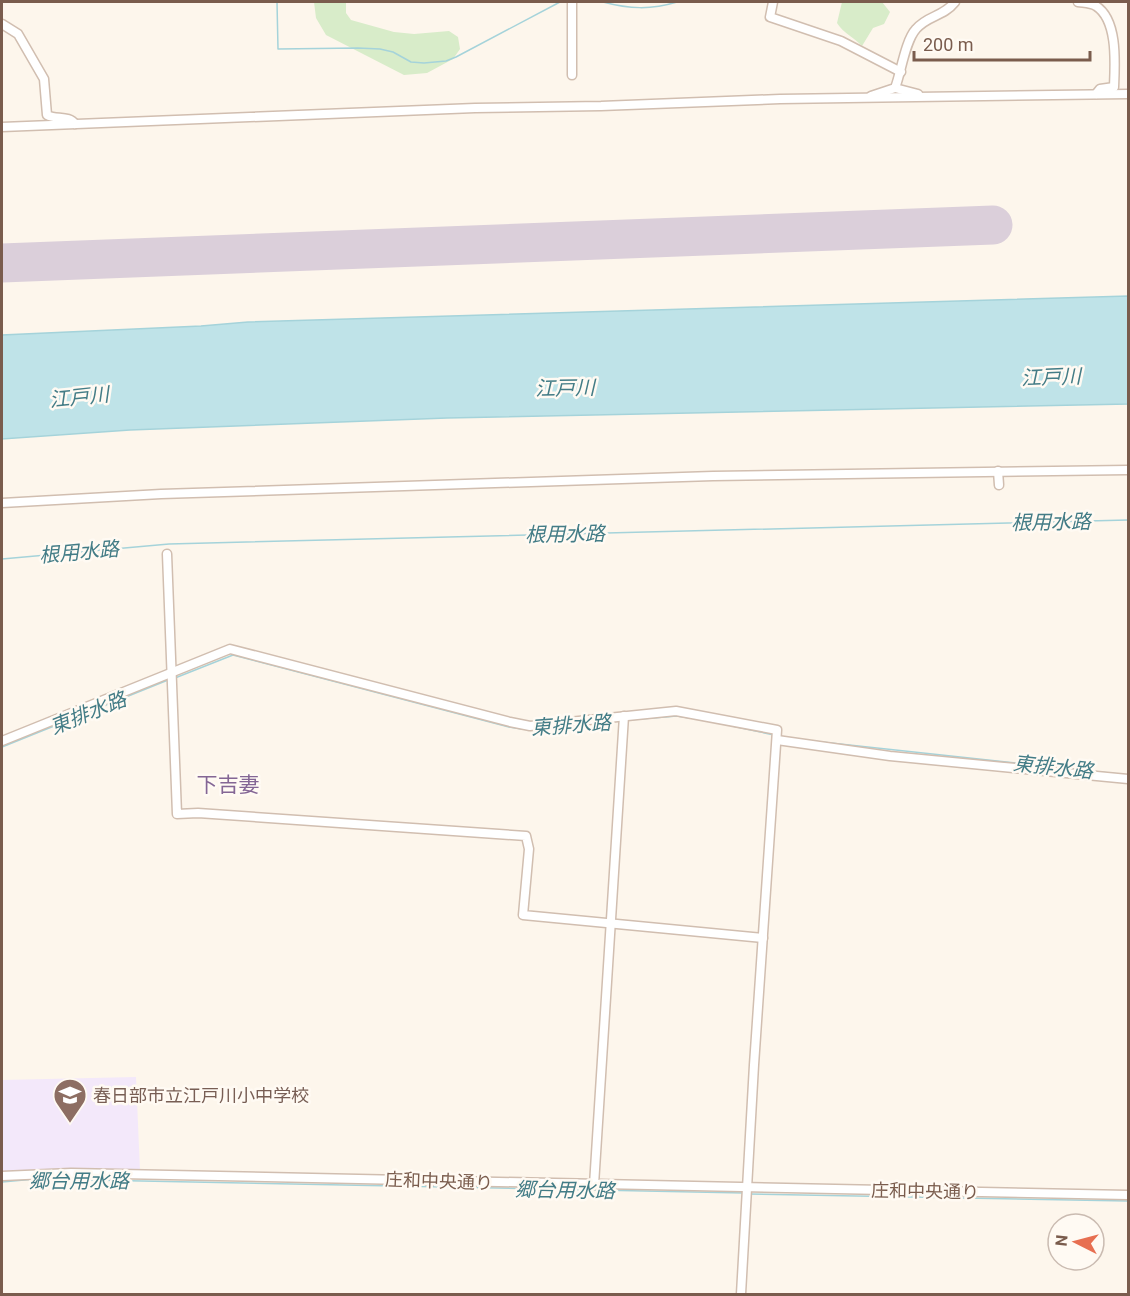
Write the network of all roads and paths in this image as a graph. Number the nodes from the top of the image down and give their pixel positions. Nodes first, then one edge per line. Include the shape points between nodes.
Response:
1 (572, 2) edge
2 (773, 2) edge
3 (955, 2) edge
4 (1078, 2) edge
5 (2, 24) edge
6 (901, 72) junction
7 (572, 75) dead end
8 (1114, 87) junction
9 (895, 88) junction
10 (1128, 90) edge
11 (1096, 94) junction
12 (1128, 94) edge
13 (869, 98) junction
14 (923, 98) junction
15 (75, 124) junction
16 (2, 128) edge
17 (1128, 470) edge
18 (998, 471) junction
19 (999, 484) dead end
20 (2, 503) edge
21 (167, 554) dead end
22 (171, 673) junction
23 (624, 716) junction
24 (777, 737) junction
25 (2, 741) edge
26 (1128, 779) edge
27 (610, 923) junction
28 (763, 938) junction
29 (2, 1176) edge
30 (594, 1185) junction
31 (748, 1188) junction
32 (1128, 1195) edge
33 (741, 1294) edge

1 - 7 street
2 - 6 street via 770,17 841,41
3 - 6 street via 915,30
4 - 8 street via 1093,4 1110,22
5 - 15 street via 18,34 44,79 47,115 70,119
6 - 9 street
8 - 10 street
8 - 11 street via 1100,89
9 - 13 street
9 - 14 street
11 - 12 street
11 - 14 street
13 - 14 street
13 - 15 street
15 - 16 street
17 - 18 street
18 - 19 street
18 - 20 street via 207,492
21 - 22 street
22 - 23 street via 230,648 530,726
22 - 25 street
22 - 27 street via 177,814 526,836 530,849 523,915
23 - 24 street via 684,712 777,730
23 - 27 street
24 - 26 street via 783,742 890,756
24 - 28 street
27 - 28 street
27 - 30 street
28 - 31 street
29 - 30 street, 庄和中央通り via 43,1173
30 - 31 street, 庄和中央通り
31 - 32 street, 庄和中央通り
31 - 33 street

